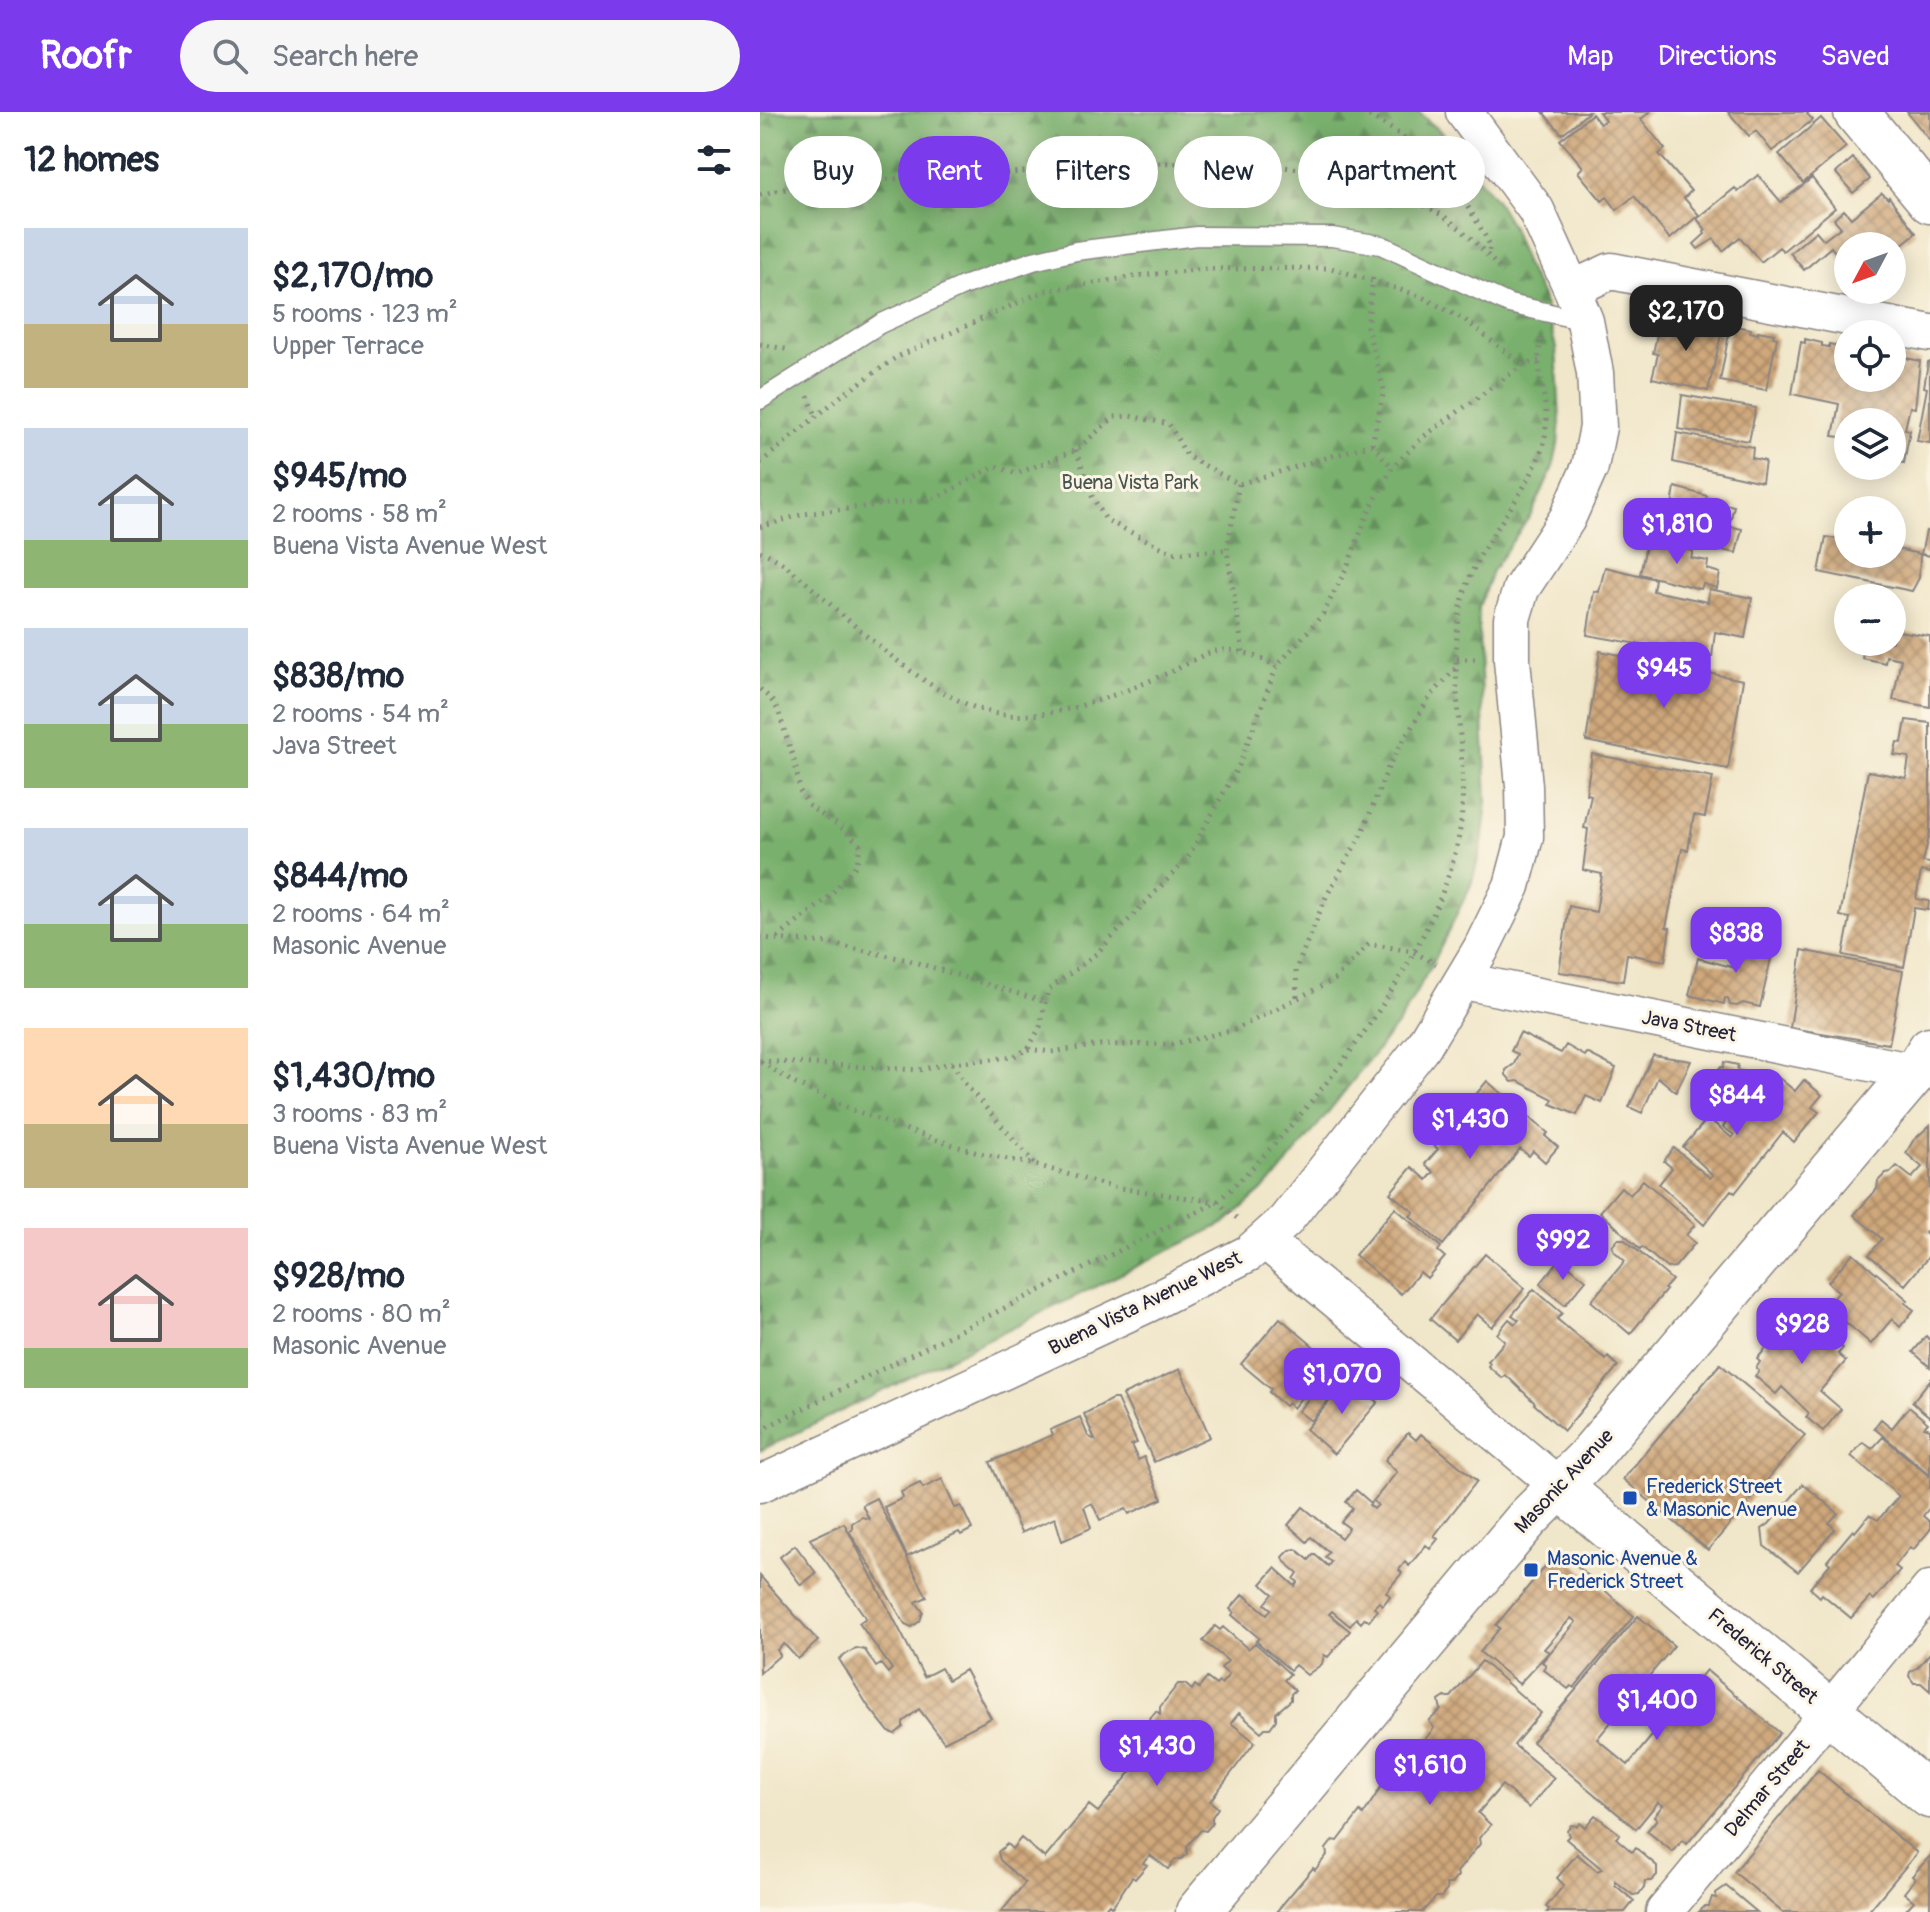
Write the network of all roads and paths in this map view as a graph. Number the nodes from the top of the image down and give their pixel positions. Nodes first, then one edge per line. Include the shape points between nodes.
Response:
1 (1362, 112) edge
2 (1464, 112) edge
3 (1856, 112) edge
4 (760, 195) edge
5 (1930, 201) edge
6 (1381, 245) junction
7 (1373, 279) junction
8 (1579, 305) junction
9 (1529, 308) junction
10 (1930, 333) edge
11 (1539, 361) junction
12 (1523, 365) junction
13 (760, 400) edge
14 (1372, 444) junction
15 (1076, 450) junction
16 (760, 463) edge
17 (1392, 468) junction
18 (1239, 484) junction
19 (760, 527) edge
20 (1227, 550) junction
21 (760, 551) edge
22 (1243, 652) junction
23 (1457, 659) junction
24 (1481, 659) dead end
25 (1277, 666) junction
26 (1457, 667) junction
27 (760, 689) edge
28 (760, 938) edge
29 (776, 939) junction
30 (1412, 951) junction
31 (1433, 963) dead end
32 (1464, 981) junction
33 (1297, 997) junction
34 (1045, 1002) junction
35 (1028, 1049) junction
36 (760, 1061) edge
37 (1922, 1061) edge
38 (952, 1063) junction
39 (1036, 1165) junction
40 (1217, 1202) junction
41 (1252, 1230) junction
42 (760, 1430) edge
43 (760, 1484) edge
44 (1559, 1486) junction
45 (1930, 1589) edge
46 (1829, 1712) junction
47 (1930, 1796) edge
48 (1198, 1912) edge
49 (1664, 1912) edge

1 - 4 path via 1411,142 1436,165 1482,230 1490,245 1488,254 1426,206 1330,173 1271,165 1153,165 845,181
2 - 8 street, Buena Vista Avenue West via 1536,210
3 - 5 street
6 - 7 path
6 - 9 lane via 1509,304
6 - 13 lane via 1332,237 1197,236 1048,257 963,286 880,324
7 - 12 path via 1465,320
7 - 14 path via 1367,327 1384,390
7 - 16 path via 1331,268 1206,269 1044,291 897,357
8 - 9 lane
8 - 10 street via 1611,271
8 - 32 street, Buena Vista Avenue West via 1595,373 1598,427 1590,467 1567,519 1521,589 1512,619 1525,837 1512,886
9 - 11 path via 1539,330
11 - 12 path
11 - 23 path via 1546,402 1542,448 1468,580 1458,617
12 - 17 path via 1423,437
14 - 17 path
14 - 18 path
15 - 18 path via 1114,417 1156,421 1169,424 1187,456
15 - 19 path via 1016,474 996,466 936,498 804,514
15 - 20 path via 1106,520 1173,553
17 - 25 path via 1323,614
18 - 20 path
20 - 22 path
21 - 22 path via 778,558 860,631 938,690 995,713 1038,714 1085,704 1222,649
22 - 25 path
23 - 24 path
23 - 26 path
25 - 34 path via 1239,765 1187,859 1096,954 1048,990
26 - 30 path via 1460,841 1433,917
26 - 33 path via 1429,698 1389,765 1296,969
27 - 29 path via 778,710 800,791 810,807 860,845 857,864 827,899
28 - 29 path
29 - 34 path via 828,943 908,960
30 - 31 path
30 - 33 path via 1369,944 1334,980
30 - 40 path via 1388,997 1352,1047 1252,1171
32 - 37 street, Java Street
32 - 41 street, Buena Vista Avenue West via 1423,1046 1285,1221
33 - 35 path via 1234,1030 1173,1044
34 - 35 path
35 - 38 path via 1012,1057
36 - 38 path via 919,1070
36 - 39 path via 855,1111 975,1152
37 - 44 street, Masonic Avenue
38 - 39 path
39 - 40 path via 1112,1187
40 - 41 path
40 - 42 path
41 - 43 street, Buena Vista Avenue West via 1249,1253 1220,1269
41 - 44 street, Frederick Street
44 - 46 street, Frederick Street
44 - 48 street, Masonic Avenue
45 - 46 street, Delmar Street
46 - 47 street, Frederick Street
46 - 49 street, Delmar Street

